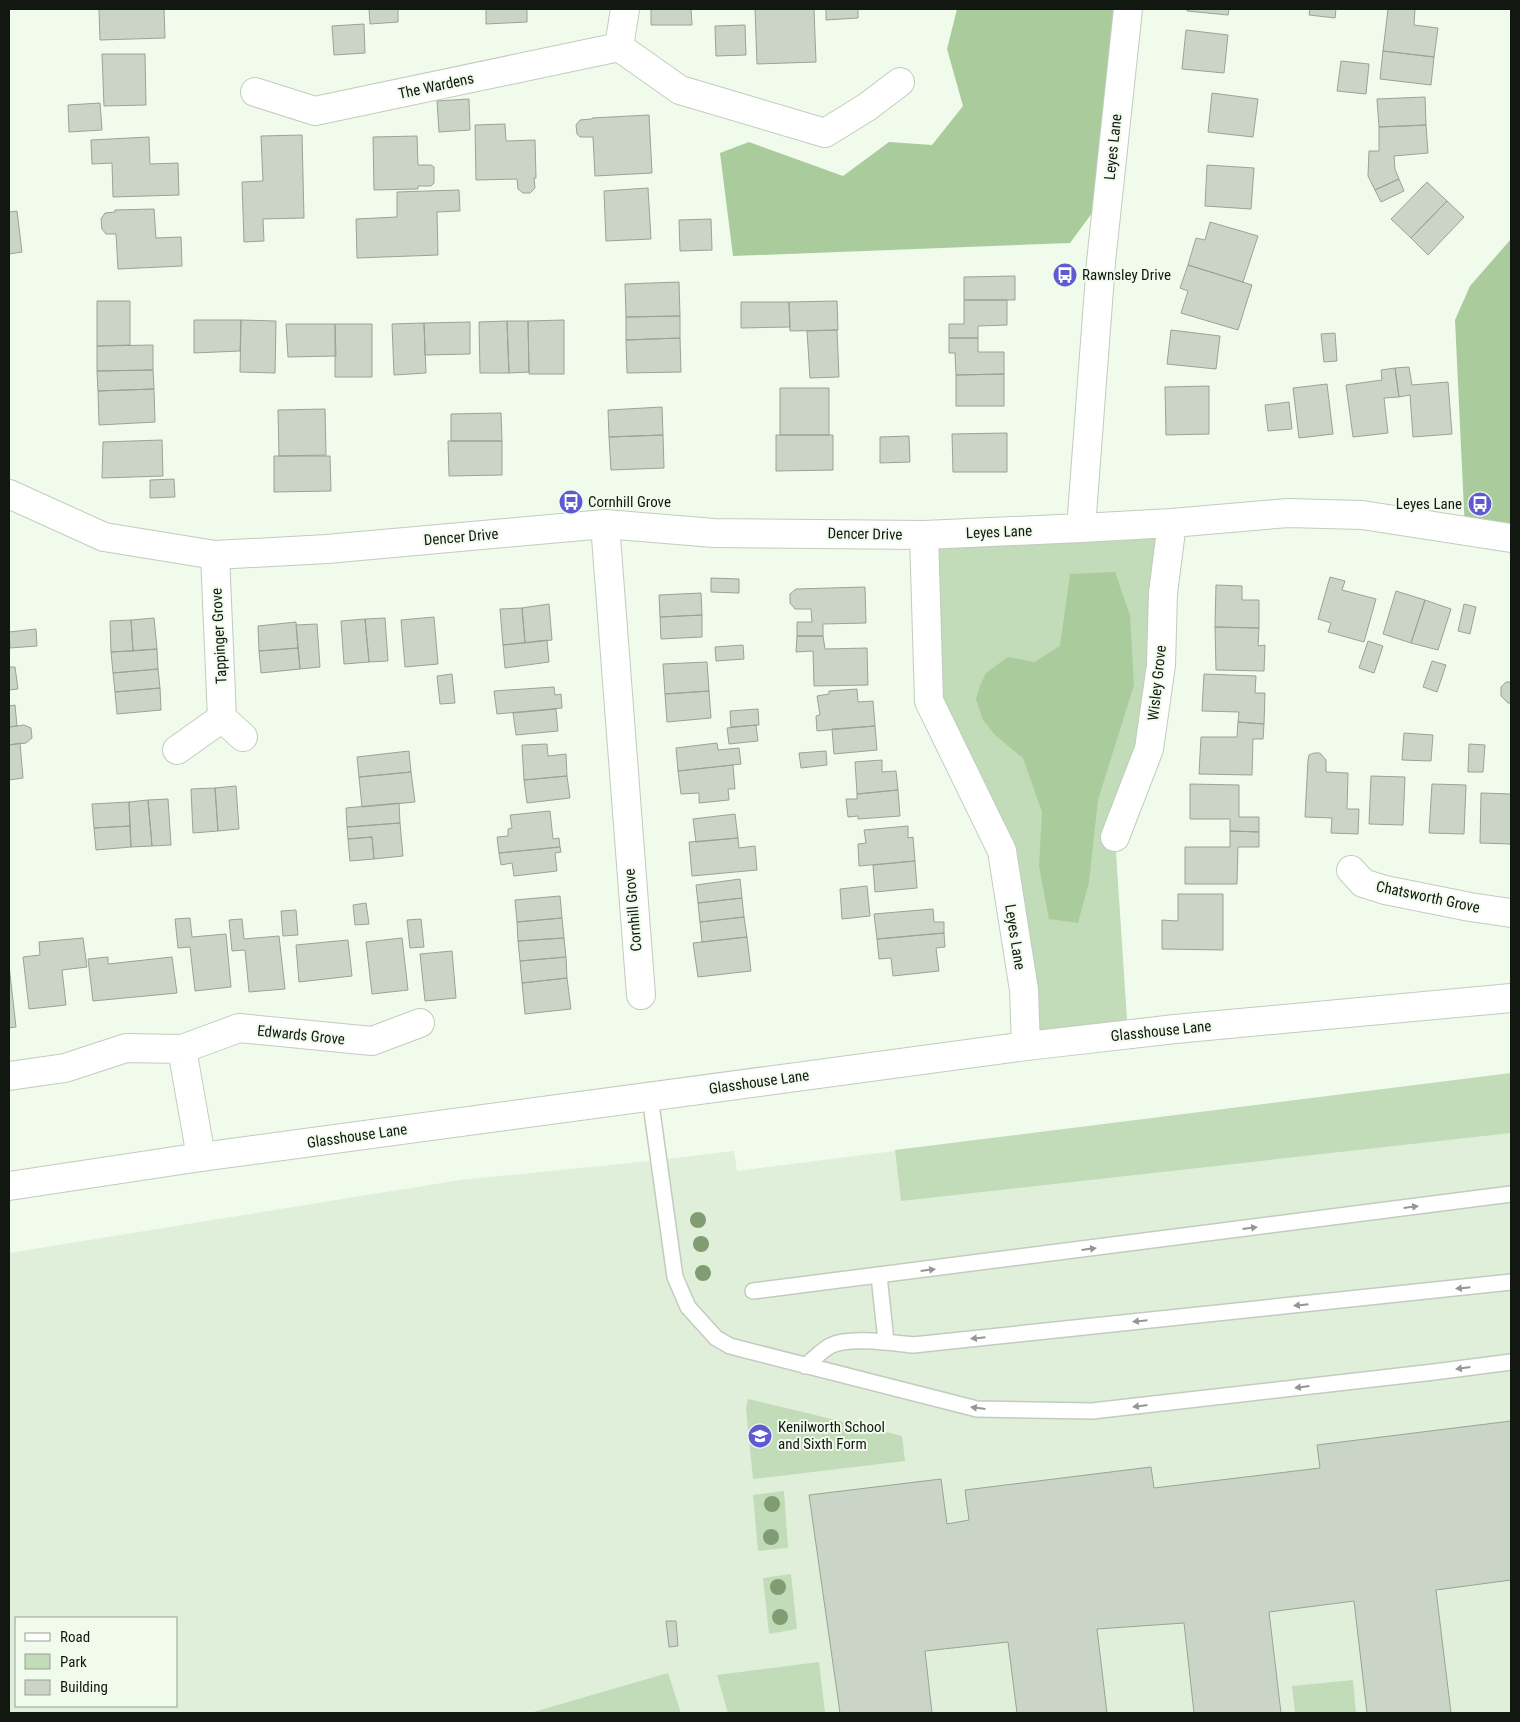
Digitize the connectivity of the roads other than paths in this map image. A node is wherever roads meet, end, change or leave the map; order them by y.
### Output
1 (625, 9) edge
2 (1128, 9) edge
3 (619, 47) junction
4 (900, 82) dead end
5 (255, 92) dead end
6 (9, 494) edge
7 (1172, 523) junction
8 (605, 524) junction
9 (1081, 528) junction
10 (924, 535) junction
11 (1511, 538) edge
12 (215, 555) junction
13 (222, 718) junction
14 (244, 737) dead end
15 (177, 750) dead end
16 (1115, 837) dead end
17 (1351, 870) dead end
18 (1511, 913) edge
19 (641, 995) dead end
20 (1511, 998) edge
21 (420, 1023) dead end
22 (1026, 1046) junction
23 (182, 1049) junction
24 (9, 1076) edge
25 (650, 1097) junction
26 (201, 1157) junction
27 (9, 1186) edge
28 (1511, 1194) edge
29 (879, 1276) junction
30 (1511, 1282) edge
31 (752, 1291) dead end
32 (886, 1341) junction
33 (1511, 1362) edge
34 (805, 1366) junction

1 - 3 street
2 - 9 street, Leyes Lane
3 - 4 street
3 - 5 street, The Wardens
6 - 12 street, Dencer Drive
7 - 9 street
7 - 11 street
7 - 16 street, Wisley Grove
8 - 10 street, Dencer Drive
8 - 12 street, Dencer Drive
8 - 19 street, Cornhill Grove
9 - 10 street, Leyes Lane
10 - 22 street, Leyes Lane
12 - 13 street, Tappinger Grove
13 - 14 street
13 - 15 street
17 - 18 street, Chatsworth Grove
20 - 22 street, Glasshouse Lane
21 - 23 street, Edwards Grove
22 - 25 street, Glasshouse Lane
23 - 24 street, Edwards Grove
23 - 26 street
25 - 26 street, Glasshouse Lane
25 - 34 lane
26 - 27 street, Glasshouse Lane
29 -> 28 lane
29 - 31 lane
29 - 32 lane
30 -> 32 lane
32 - 34 lane
33 -> 34 lane

